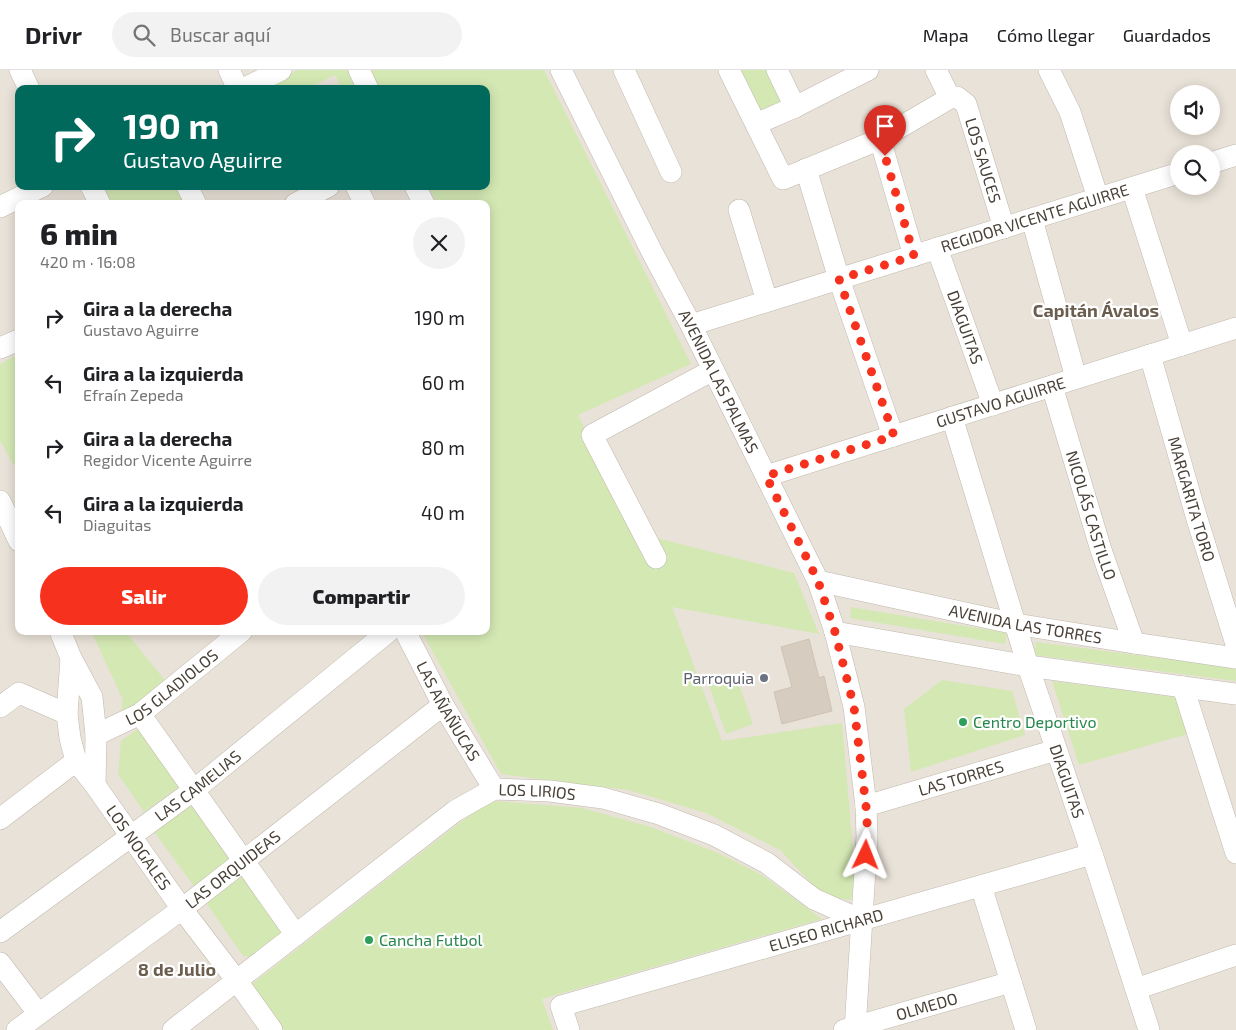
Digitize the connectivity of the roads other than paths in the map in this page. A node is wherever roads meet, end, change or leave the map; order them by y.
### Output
1 (20, 70) edge
2 (229, 70) edge
3 (282, 70) edge
4 (359, 70) edge
5 (624, 70) edge
6 (729, 70) edge
7 (776, 70) edge
8 (868, 70) edge
9 (936, 70) edge
10 (1049, 70) edge
11 (565, 72) edge
12 (28, 85) edge
13 (236, 85) edge
14 (251, 85) edge
15 (366, 85) edge
16 (954, 98) junction
17 (795, 107) junction
18 (756, 124) junction
19 (880, 139) junction
20 (1236, 155) edge
21 (1220, 160) edge
22 (806, 169) junction
23 (671, 172) dead end
24 (1170, 176) edge
25 (1132, 188) junction
26 (35, 190) edge
27 (321, 190) edge
28 (1098, 198) junction
29 (303, 200) edge
30 (0, 207) edge
31 (739, 210) dead end
32 (1032, 219) junction
33 (1004, 228) junction
34 (937, 248) junction
35 (914, 256) junction
36 (839, 279) junction
37 (767, 301) junction
38 (691, 325) junction
39 (1236, 328) edge
40 (15, 342) edge
41 (1182, 344) junction
42 (0, 348) edge
43 (1150, 355) junction
44 (713, 370) junction
45 (1076, 378) junction
46 (1052, 386) junction
47 (992, 405) junction
48 (952, 417) junction
49 (894, 436) junction
50 (766, 476) junction
51 (0, 501) edge
52 (15, 533) edge
53 (656, 558) dead end
54 (818, 581) junction
55 (1016, 624) junction
56 (835, 632) junction
57 (62, 635) edge
58 (233, 635) edge
59 (384, 635) edge
60 (407, 635) edge
61 (1134, 643) junction
62 (1236, 644) edge
63 (71, 658) junction
64 (1236, 658) edge
65 (1028, 666) junction
66 (1183, 687) junction
67 (1236, 694) edge
68 (444, 705) junction
69 (0, 707) edge
70 (67, 714) junction
71 (140, 714) junction
72 (96, 735) junction
73 (1056, 750) junction
74 (76, 761) junction
75 (95, 785) junction
76 (494, 789) junction
77 (194, 790) junction
78 (866, 806) junction
79 (0, 820) edge
80 (131, 836) junction
81 (1236, 853) edge
82 (1092, 854) junction
83 (244, 861) junction
84 (981, 886) junction
85 (182, 909) junction
86 (861, 920) junction
87 (0, 932) edge
88 (296, 935) junction
89 (1236, 955) edge
90 (0, 964) edge
91 (237, 981) junction
92 (1010, 982) junction
93 (1136, 989) junction
94 (38, 1013) junction
95 (851, 1029) edge
96 (17, 1030) edge
97 (173, 1030) edge
98 (272, 1030) edge
99 (569, 1030) edge
100 (1026, 1030) edge
101 (1149, 1030) edge

1 - 12 street
2 - 13 street
3 - 14 street
4 - 15 street
5 - 23 street
6 - 18 street
7 - 17 street
8 - 17 street
9 - 16 street, LOS SAUCES
10 - 28 street
11 - 38 street, AVENIDA LAS PALMAS
16 - 19 street
16 - 33 street, LOS SAUCES
17 - 18 street
18 - 22 street
19 - 22 street
19 - 35 street
20 - 21 street
22 - 36 street
24 - 25 street, REGIDOR VICENTE AGUIRRE
25 - 28 street, REGIDOR VICENTE AGUIRRE
25 - 41 street
26 - 30 street
27 - 29 street
28 - 32 street, REGIDOR VICENTE AGUIRRE
31 - 37 street
32 - 33 street, REGIDOR VICENTE AGUIRRE
32 - 45 street
33 - 34 street, REGIDOR VICENTE AGUIRRE
34 - 35 street, REGIDOR VICENTE AGUIRRE
34 - 47 street, DIAGUITAS
35 - 36 street, REGIDOR VICENTE AGUIRRE
36 - 37 street, REGIDOR VICENTE AGUIRRE
36 - 49 street
37 - 38 street, REGIDOR VICENTE AGUIRRE
38 - 44 street, AVENIDA LAS PALMAS
39 - 41 street, GUSTAVO AGUIRRE
40 - 42 street
41 - 43 street, GUSTAVO AGUIRRE
43 - 45 street, GUSTAVO AGUIRRE
43 - 62 street, MARGARITA TORO
44 - 50 street, AVENIDA LAS PALMAS
44 - 53 street
45 - 46 street, GUSTAVO AGUIRRE
46 - 47 street, GUSTAVO AGUIRRE
46 - 61 street, NICOLÁS CASTILLO
47 - 48 street, GUSTAVO AGUIRRE
48 - 49 street, GUSTAVO AGUIRRE
48 - 55 street, DIAGUITAS
49 - 50 street, GUSTAVO AGUIRRE
50 - 54 street, AVENIDA LAS PALMAS
51 - 52 street
54 - 55 street, AVENIDA LAS TORRES
54 - 56 street, AVENIDA LAS PALMAS
55 - 61 street, AVENIDA LAS TORRES
55 - 65 street, DIAGUITAS
56 - 65 street
56 - 78 street, AVENIDA LAS PALMAS
57 - 63 street, LOS NOGALES
58 - 71 street, LOS GLADIOLOS
59 - 77 street, LAS CAMELIAS
60 - 68 street, LAS AÑAÑUCAS
61 - 64 street, AVENIDA LAS TORRES
63 - 70 street, LOS NOGALES
63 - 72 street, LOS NOGALES
65 - 66 street
65 - 73 street, DIAGUITAS
66 - 67 street
66 - 81 street
68 - 76 street, LAS AÑAÑUCAS
68 - 83 street, LAS ORQUIDEAS
69 - 70 street
70 - 74 street, LOS NOGALES
71 - 72 street, LOS GLADIOLOS
71 - 77 street
72 - 75 street, LOS NOGALES
73 - 78 street, LAS TORRES
73 - 82 street, DIAGUITAS
74 - 75 street, LOS NOGALES
74 - 79 street
75 - 80 street, LOS NOGALES
76 - 86 street, LOS LIRIOS
76 - 88 street, LOS LIRIOS
77 - 80 street, LAS CAMELIAS
77 - 83 street
78 - 86 street, AVENIDA LAS PALMAS
80 - 85 street, LOS NOGALES
80 - 87 street, LAS CAMELIAS
82 - 84 street, ELISEO RICHARD
82 - 93 street, DIAGUITAS
83 - 85 street, LAS ORQUIDEAS
83 - 88 street
84 - 86 street, ELISEO RICHARD
84 - 92 street
85 - 91 street, LOS NOGALES
85 - 94 street, LAS ORQUIDEAS
86 - 95 street, AVENIDA LAS PALMAS
86 - 99 street, ELISEO RICHARD
88 - 91 street, LOS LIRIOS
89 - 93 street
90 - 94 street
91 - 97 street, LOS LIRIOS
91 - 98 street, LOS NOGALES
92 - 95 street, OLMEDO
92 - 100 street
93 - 101 street, DIAGUITAS
94 - 96 street, LAS ORQUIDEAS

